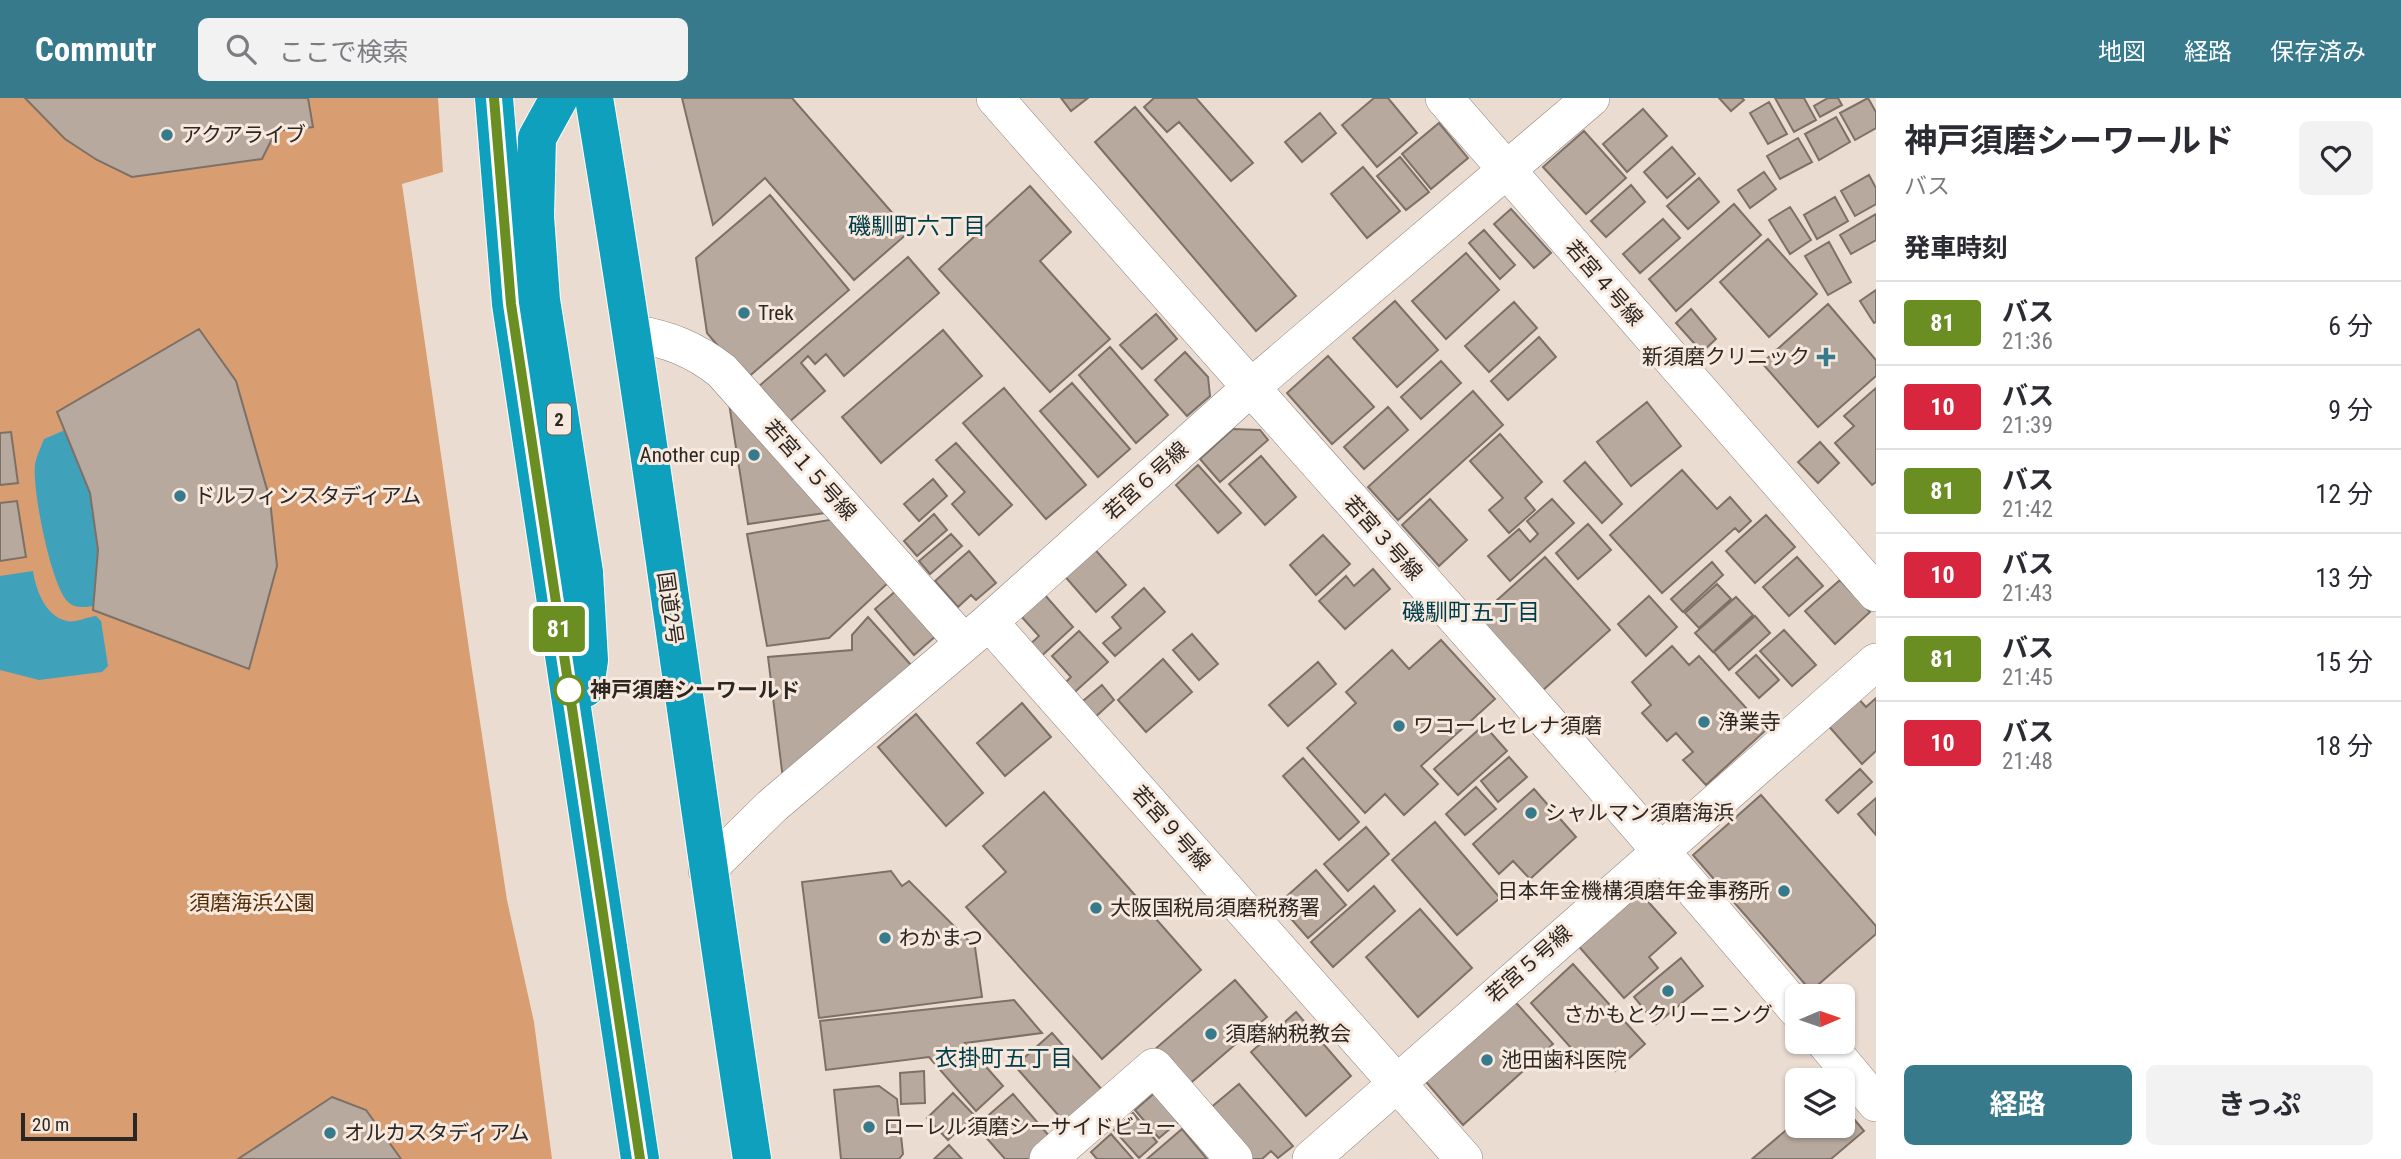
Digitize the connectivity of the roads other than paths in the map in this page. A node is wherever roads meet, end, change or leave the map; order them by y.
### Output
1 (494, 98) edge
2 (559, 98) edge
3 (594, 98) edge
4 (995, 98) edge
5 (1444, 98) edge
6 (1591, 98) edge
7 (1505, 170) junction
8 (632, 333) junction
9 (1249, 389) junction
10 (1876, 593) edge
11 (977, 633) junction
12 (1876, 662) edge
13 (577, 746) junction
14 (1661, 849) junction
15 (707, 870) junction
16 (1785, 996) edge
17 (1835, 1054) edge
18 (1396, 1082) junction
19 (1876, 1102) edge
20 (640, 1159) edge
21 (752, 1159) edge
22 (1048, 1159) edge
23 (1234, 1159) edge
24 (1311, 1159) edge
25 (1464, 1159) edge

1 - 13 highway, 2
2 - 13 highway, 2
3 - 8 highway, 国道2号
4 - 9 street, 若宮３号線
5 - 7 street, 若宮４号線
6 - 7 street, 若宮６号線
7 - 9 street, 若宮６号線
7 - 10 street, 若宮４号線
8 - 11 street, 若宮１５号線
8 - 15 highway, 国道2号
9 - 11 street, 若宮６号線
9 - 14 street, 若宮３号線
11 - 15 street, 若宮６号線
11 - 18 street, 若宮９号線
12 - 14 street, 若宮５号線
13 - 20 highway, 2
14 - 16 street, 若宮３号線
14 - 18 street, 若宮５号線
15 - 21 highway, 国道2号
17 - 19 street
18 - 24 street, 若宮５号線
18 - 25 street, 若宮９号線
22 - 23 street

